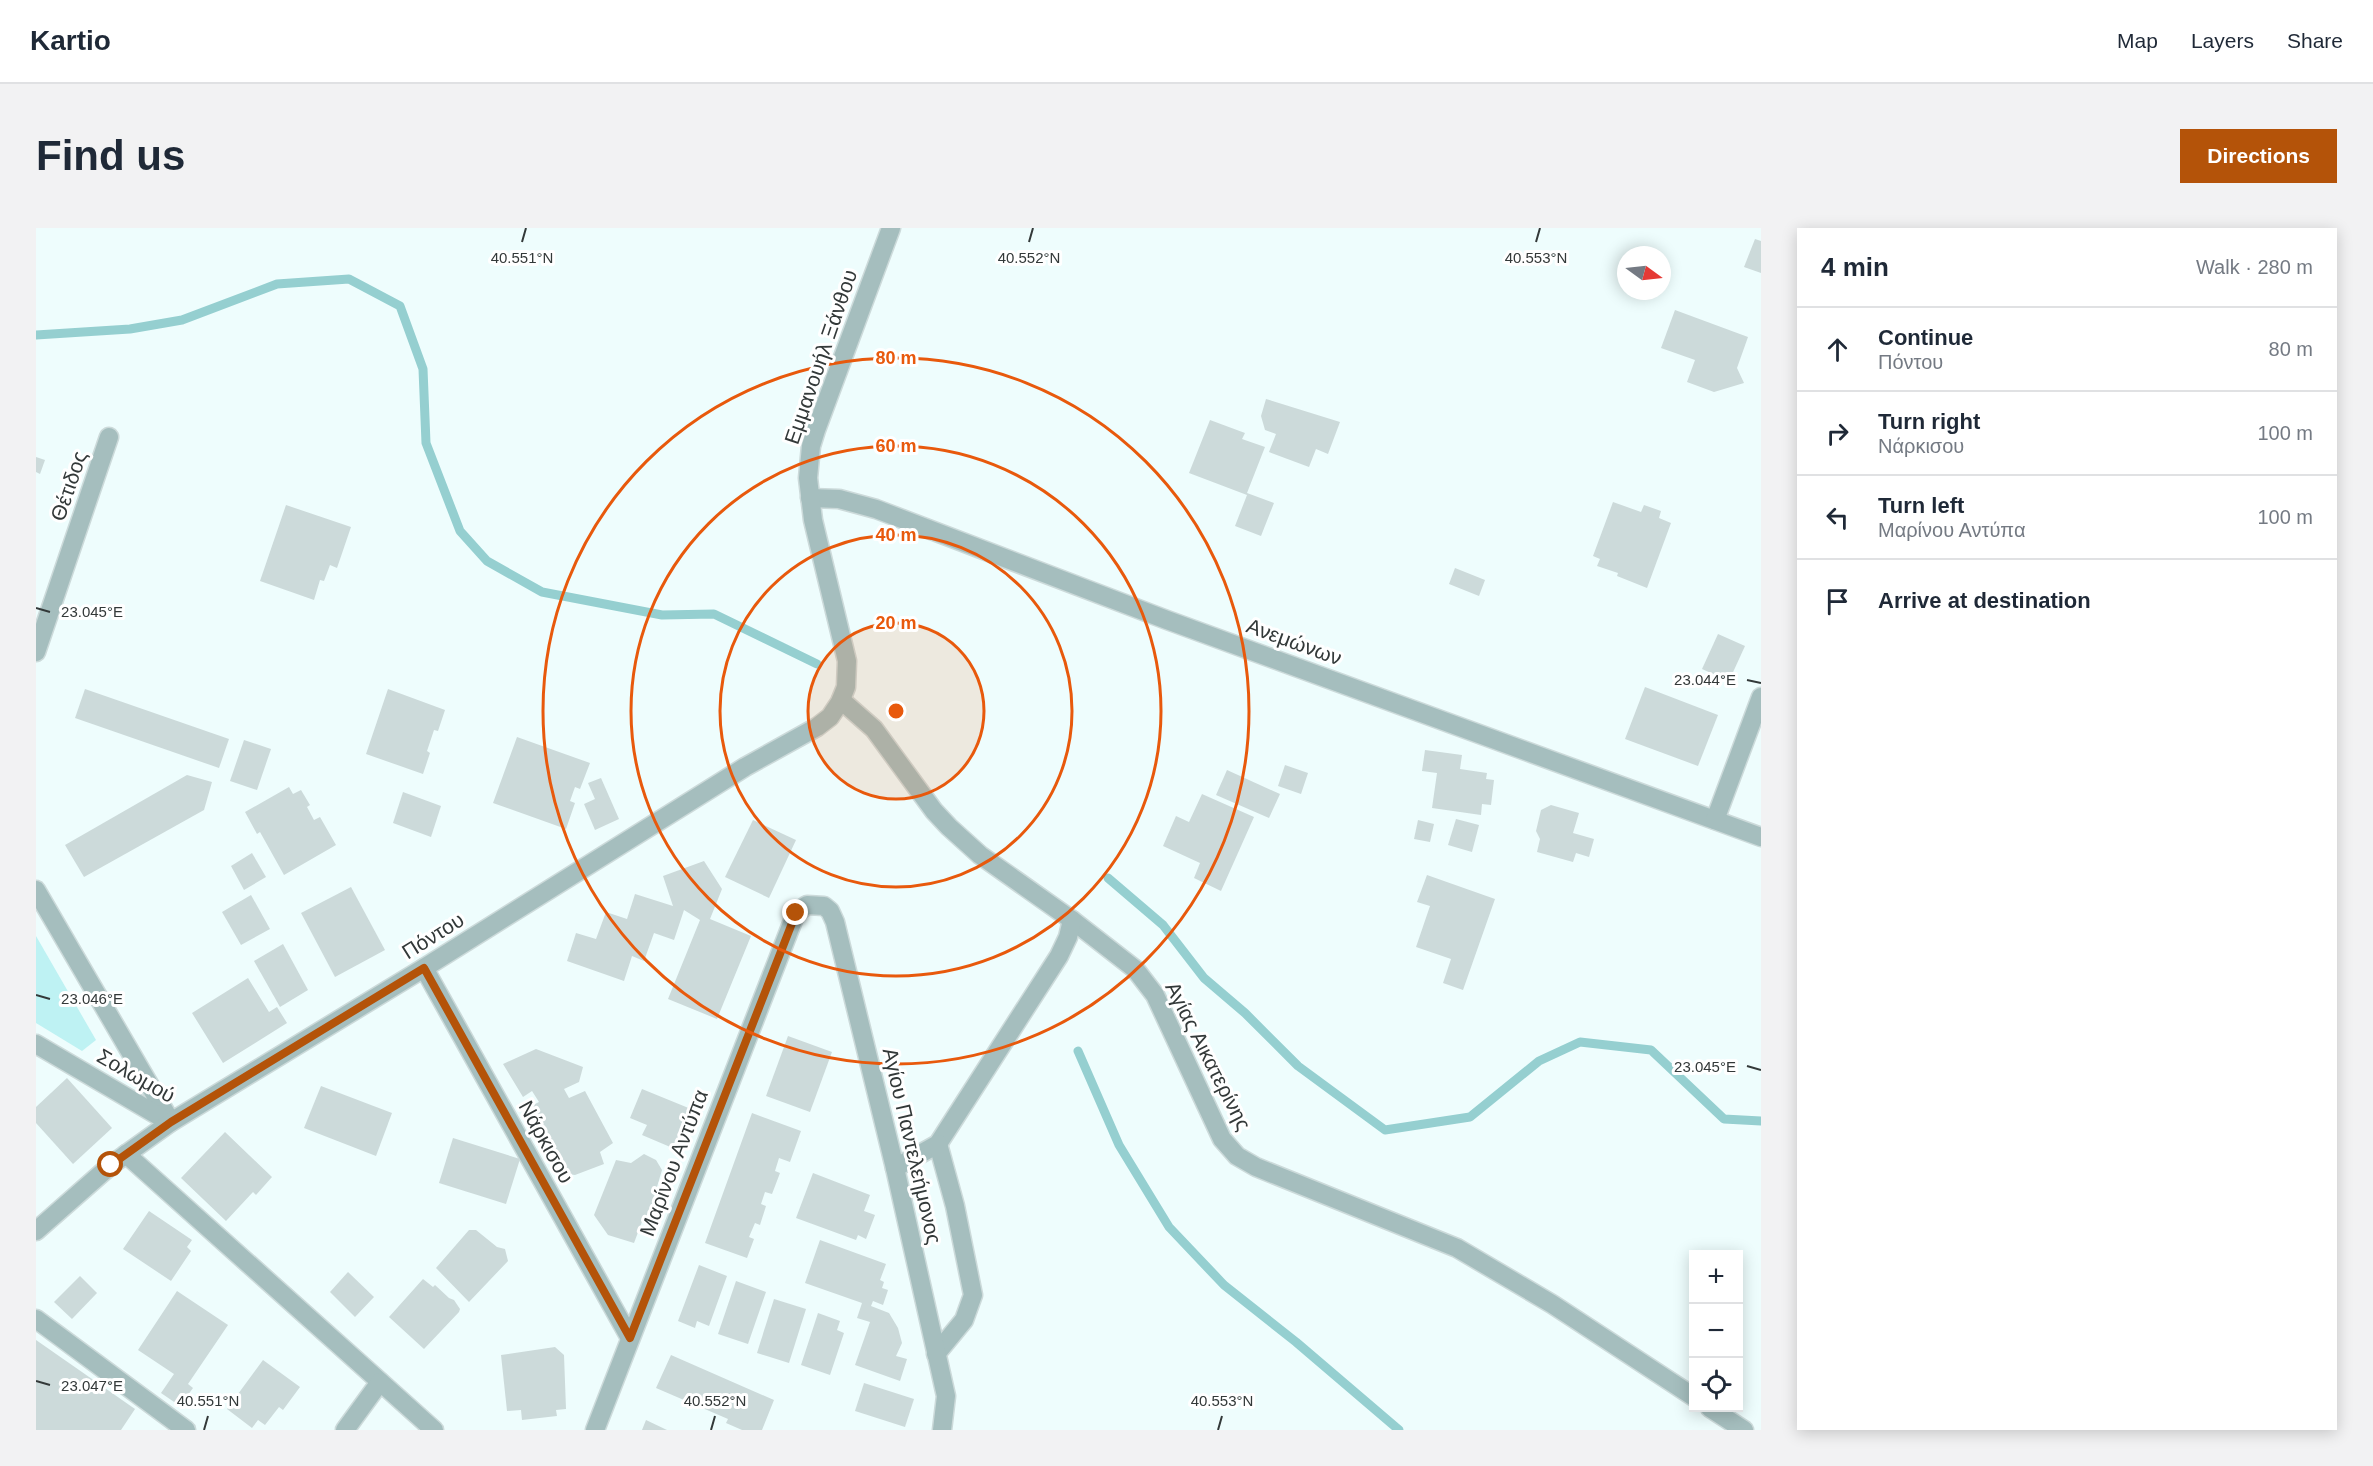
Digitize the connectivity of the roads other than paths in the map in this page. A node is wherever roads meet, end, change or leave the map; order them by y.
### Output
1 (891, 228) edge
2 (109, 437) dead end
3 (810, 498) junction
4 (36, 652) edge
5 (847, 679) joint
6 (1761, 697) edge
7 (841, 700) junction
8 (1715, 820) junction
9 (1761, 837) edge
10 (36, 890) edge
11 (796, 913) joint
12 (1072, 920) junction
13 (424, 968) junction
14 (36, 1044) edge
15 (171, 1122) junction
16 (938, 1144) junction
17 (126, 1154) junction
18 (895, 1168) junction
19 (36, 1231) edge
20 (36, 1319) edge
21 (630, 1338) junction
22 (936, 1354) junction
23 (380, 1382) junction
24 (1689, 1394) edge
25 (1717, 1412) edge
26 (186, 1430) edge
27 (345, 1430) edge
28 (434, 1430) edge
29 (594, 1430) edge
30 (942, 1430) edge
31 (1744, 1430) edge

1 - 3 street, Εμμανουήλ Ξάνθου
2 - 4 street, Θέτιδος
3 - 5 street, Εμμανουήλ Ξάνθου
3 - 8 street, Ανεμώνων
5 - 7 street, Πόντου
6 - 8 street
7 - 12 street, Αγίας Αικατερίνης
7 - 13 street, Πόντου
8 - 9 street, Ανεμώνων
10 - 15 street, Σολωμού
11 - 18 street, Αγίου Παντελεήμονος
11 - 21 street, Μαρίνου Αντύπα
12 - 16 street
12 - 24 street, Αγίας Αικατερίνης
13 - 15 street, Πόντου
13 - 21 street, Νάρκισου
14 - 15 street, Σολωμού
15 - 17 street, Πόντου
16 - 18 street
16 - 22 street
17 - 19 street, Πόντου
17 - 23 street
18 - 22 street, Αγίου Παντελεήμονος
20 - 26 street
21 - 29 street, Μαρίνου Αντύπα
22 - 30 street, Αγίου Παντελεήμονος
23 - 27 street
23 - 28 street
25 - 31 street

